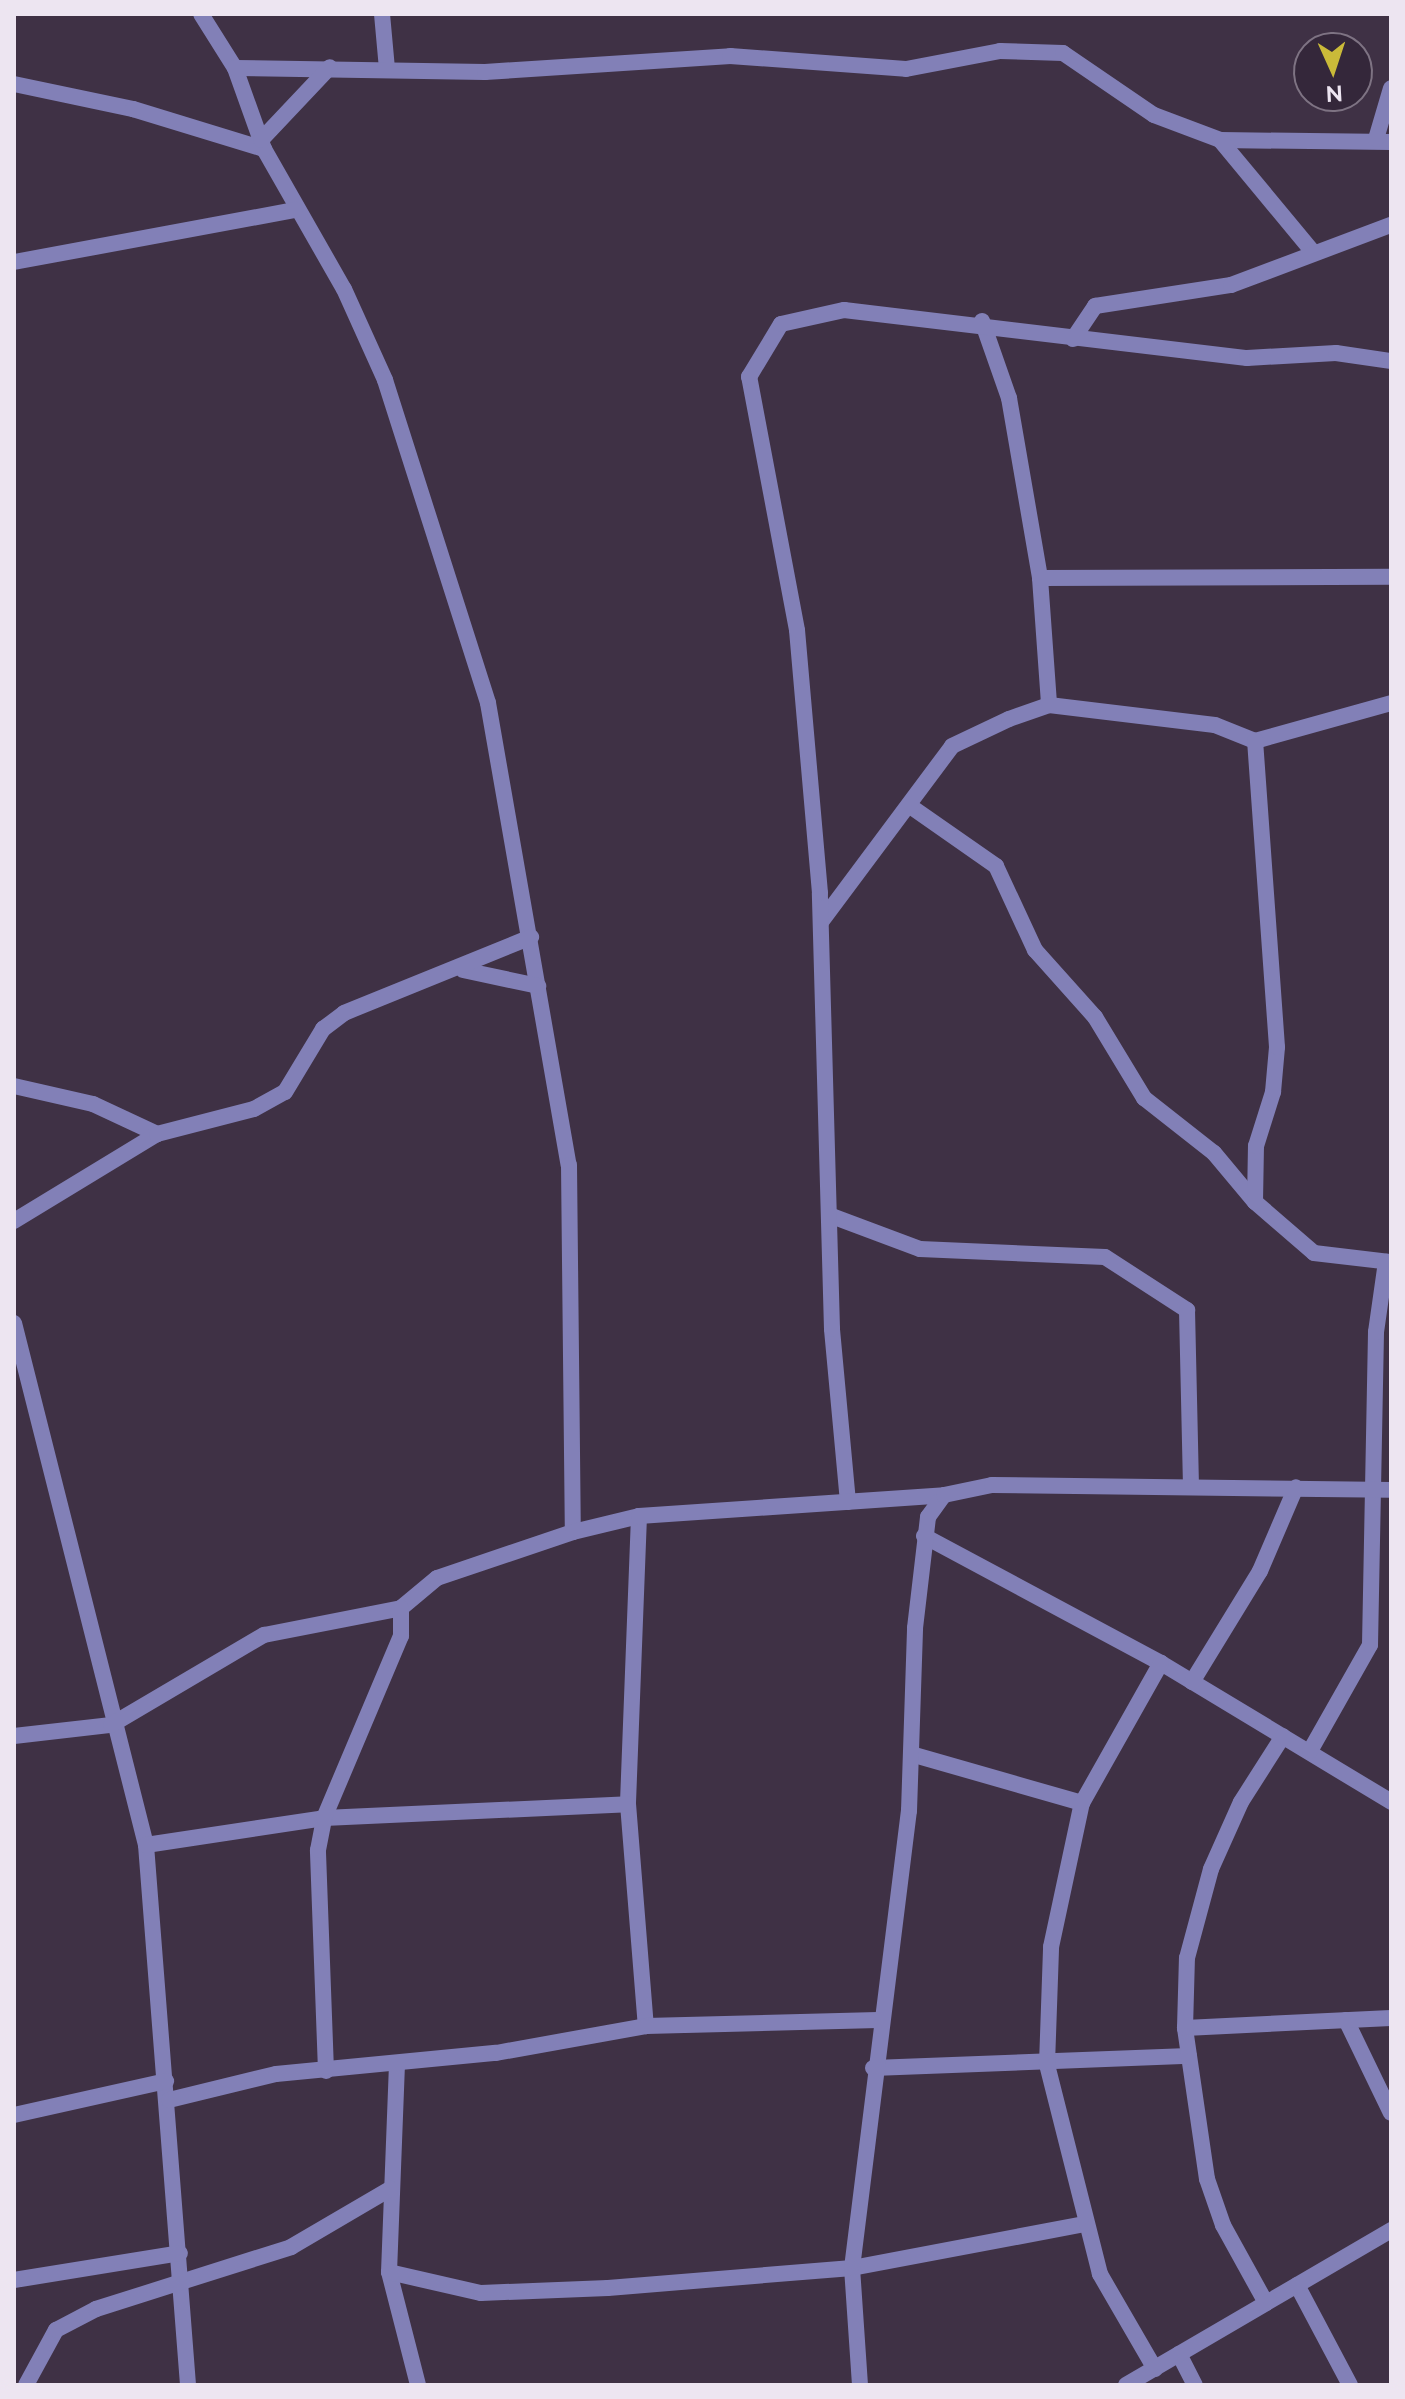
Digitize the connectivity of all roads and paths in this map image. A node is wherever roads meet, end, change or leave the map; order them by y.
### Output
1 (201, 14) edge
2 (382, 14) edge
3 (330, 67) junction
4 (235, 68) junction
5 (387, 69) junction
6 (14, 84) edge
7 (1391, 88) edge
8 (1220, 140) junction
9 (1384, 141) edge
10 (263, 144) junction
11 (295, 210) junction
12 (1391, 225) edge
13 (1312, 251) junction
14 (14, 262) edge
15 (982, 321) junction
16 (1073, 339) junction
17 (1391, 361) edge
18 (1391, 577) edge
19 (1040, 578) junction
20 (1391, 703) edge
21 (1049, 705) junction
22 (1255, 741) junction
23 (910, 806) junction
24 (821, 922) junction
25 (531, 937) junction
26 (463, 970) junction
27 (538, 986) junction
28 (14, 1086) edge
29 (157, 1134) junction
30 (1255, 1202) junction
31 (829, 1215) junction
32 (14, 1221) edge
33 (1388, 1262) edge
34 (14, 1323) edge
35 (1191, 1486) junction
36 (1296, 1487) junction
37 (1384, 1490) edge
38 (944, 1495) junction
39 (848, 1502) junction
40 (639, 1516) junction
41 (573, 1532) junction
42 (924, 1536) junction
43 (401, 1608) junction
44 (1161, 1663) junction
45 (1192, 1682) junction
46 (111, 1725) junction
47 (14, 1736) edge
48 (1283, 1736) junction
49 (1310, 1751) junction
50 (911, 1754) junction
51 (1391, 1802) edge
52 (1082, 1803) junction
53 (628, 1804) junction
54 (324, 1818) junction
55 (146, 1845) junction
56 (1391, 2018) edge
57 (878, 2020) junction
58 (1346, 2020) junction
59 (646, 2026) junction
60 (1185, 2028) junction
61 (1189, 2056) junction
62 (397, 2064) junction
63 (1047, 2064) junction
64 (873, 2068) junction
65 (326, 2071) junction
66 (166, 2081) junction
67 (169, 2100) junction
68 (1391, 2113) edge
69 (14, 2115) edge
70 (390, 2189) junction
71 (1084, 2224) junction
72 (1391, 2230) edge
73 (180, 2253) junction
74 (852, 2268) junction
75 (389, 2272) junction
76 (182, 2277) junction
77 (14, 2280) edge
78 (1297, 2285) junction
79 (1266, 2303) junction
80 (1179, 2354) junction
81 (1155, 2369) junction
82 (26, 2385) edge
83 (188, 2385) edge
84 (418, 2385) edge
85 (860, 2385) edge
86 (1126, 2385) edge
87 (1195, 2385) edge
88 (1350, 2385) edge

1 - 4 street
2 - 5 street
3 - 4 street
3 - 5 street
3 - 10 street
4 - 10 street
5 - 8 street
6 - 10 street
7 - 9 street
8 - 9 street
8 - 13 street
10 - 11 street
11 - 14 street
11 - 25 street
12 - 13 street
13 - 16 street
15 - 16 street
15 - 19 street
15 - 24 street
16 - 17 street
18 - 19 street
19 - 21 street
20 - 22 street
21 - 22 street
21 - 23 street
22 - 30 street
23 - 24 street
23 - 30 street
24 - 31 street
25 - 26 street
25 - 27 street
26 - 27 street
26 - 29 street
27 - 41 street
28 - 29 street
29 - 32 street
30 - 33 street
31 - 35 street
31 - 39 street
33 - 37 street
34 - 46 street
35 - 36 street
35 - 38 street
36 - 37 street
36 - 45 street
37 - 49 street
38 - 39 street
38 - 42 street
39 - 40 street
40 - 41 street
40 - 53 street
41 - 43 street
42 - 44 street
42 - 50 street
43 - 46 street
43 - 54 street
44 - 45 street
44 - 52 street
45 - 48 street
46 - 47 street
46 - 55 street
48 - 49 street
48 - 60 street
49 - 51 street
50 - 52 street
50 - 57 street
52 - 63 street
53 - 54 street
53 - 59 street
54 - 55 street
54 - 65 street
55 - 66 street
56 - 58 street
57 - 59 street
57 - 64 street
58 - 60 street
58 - 68 street
59 - 62 street
60 - 61 street
61 - 63 street
61 - 79 street
62 - 65 street
62 - 70 street
63 - 64 street
63 - 71 street
64 - 74 street
65 - 67 street
66 - 67 street
66 - 69 street
67 - 73 street
70 - 75 street
70 - 76 street
71 - 74 street
71 - 81 street
72 - 78 street
73 - 76 street
73 - 77 street
74 - 75 street
74 - 85 street
75 - 84 street
76 - 82 street
76 - 83 street
78 - 79 street
78 - 88 street
79 - 80 street
80 - 81 street
80 - 87 street
81 - 86 street

